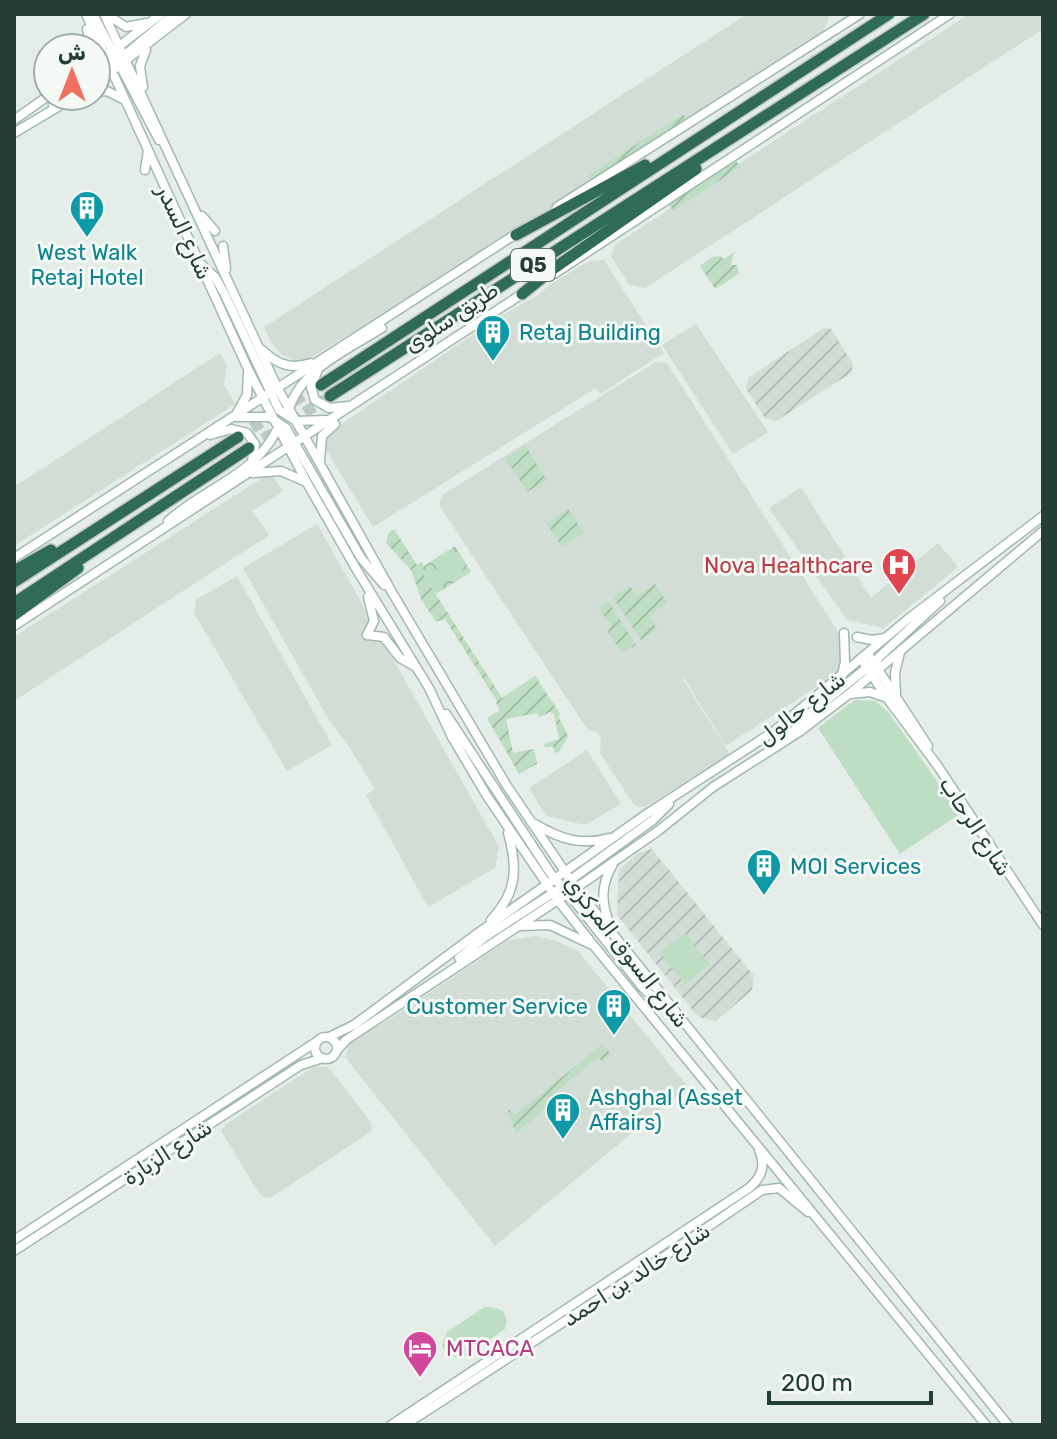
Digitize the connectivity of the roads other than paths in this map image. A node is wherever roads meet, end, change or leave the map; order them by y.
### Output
1 (83, 14) edge
2 (93, 14) edge
3 (105, 14) edge
4 (161, 14) edge
5 (860, 14) edge
6 (889, 14) edge
7 (924, 14) edge
8 (950, 14) edge
9 (187, 17) edge
10 (175, 18) edge
11 (151, 22) junction
12 (148, 45) junction
13 (117, 60) junction
14 (112, 61) edge
15 (112, 64) edge
16 (112, 65) edge
17 (112, 94) edge
18 (126, 101) junction
19 (147, 103) junction
20 (44, 112) edge
21 (52, 112) edge
22 (53, 112) edge
23 (49, 114) junction
24 (16, 133) edge
25 (736, 135) junction
26 (682, 148) junction
27 (148, 149) junction
28 (171, 157) junction
29 (145, 170) dead end
30 (196, 210) junction
31 (215, 231) dead end
32 (516, 235) junction
33 (223, 246) dead end
34 (199, 262) junction
35 (228, 282) junction
36 (522, 294) junction
37 (258, 347) junction
38 (321, 364) junction
39 (248, 369) junction
40 (321, 385) tunnel mouth
41 (270, 394) junction
42 (372, 394) junction
43 (330, 396) tunnel mouth
44 (358, 403) junction
45 (335, 417) junction
46 (232, 418) junction
47 (284, 420) junction
48 (203, 437) junction
49 (238, 437) tunnel mouth
50 (305, 437) junction
51 (292, 446) junction
52 (249, 448) tunnel mouth
53 (320, 465) junction
54 (249, 470) junction
55 (307, 483) junction
56 (1043, 516) edge
57 (1019, 526) dead end
58 (95, 530) junction
59 (1043, 531) edge
60 (1009, 541) junction
61 (103, 545) junction
62 (14, 558) edge
63 (355, 567) junction
64 (14, 571) edge
65 (14, 582) edge
66 (957, 583) junction
67 (393, 594) junction
68 (14, 603) edge
69 (14, 615) edge
70 (14, 626) edge
71 (844, 633) dead end
72 (893, 634) junction
73 (857, 637) dead end
74 (900, 650) junction
75 (865, 657) junction
76 (416, 667) junction
77 (872, 669) junction
78 (842, 676) junction
79 (429, 688) junction
80 (849, 694) junction
81 (891, 696) junction
82 (781, 744) junction
83 (684, 790) junction
84 (530, 821) junction
85 (505, 825) junction
86 (618, 835) junction
87 (616, 860) junction
88 (568, 876) junction
89 (576, 888) junction
90 (558, 889) junction
91 (1043, 925) edge
92 (515, 927) junction
93 (478, 933) junction
94 (616, 937) junction
95 (594, 946) junction
96 (444, 973) junction
97 (682, 1022) junction
98 (329, 1037) junction
99 (316, 1042) junction
100 (338, 1049) junction
101 (323, 1058) junction
102 (751, 1135) junction
103 (824, 1225) junction
104 (14, 1240) edge
105 (14, 1251) edge
106 (391, 1425) edge
107 (405, 1425) edge
108 (986, 1425) edge
109 (1008, 1425) edge

1 - 13 main road, شارع السدر
2 - 13 main road
3 - 11 main road
3 - 13 main road, شارع السدر
4 - 11 main road
5 - 32 main road, طريق سلوى
6 - 26 highway, طريق سلوى / Q5
7 - 25 highway, طريق سلوى / Q5
8 - 36 main road, طريق سلوى
9 - 10 main road
10 - 12 main road
10 - 13 main road
11 - 13 main road
12 - 13 main road
12 - 19 main road
13 - 14 main road
13 - 15 main road
13 - 16 main road
13 - 18 main road, شارع السدر
13 - 19 main road, شارع السدر
13 - 28 main road
17 - 18 main road
18 - 27 main road, شارع السدر
19 - 28 main road, شارع السدر
20 - 24 main road
21 - 23 main road
22 - 23 main road
23 - 24 main road
25 - 36 highway
25 - 43 highway, طريق سلوى / Q5
26 - 32 highway
26 - 40 highway, طريق سلوى / Q5
27 - 29 main road
27 - 34 main road, شارع السدر
28 - 30 main road, شارع السدر
30 - 31 main road
30 - 35 main road, شارع السدر
32 - 38 main road, طريق سلوى
33 - 35 main road
34 - 39 main road, شارع السدر
34 - 41 main road
35 - 37 main road, شارع السدر
36 - 42 main road, طريق سلوى
37 - 38 main road
37 - 41 main road, شارع السدر
38 - 41 main road
38 - 44 main road
38 - 47 main road
39 - 41 main road, شارع السدر
39 - 46 main road
41 - 46 main road
41 - 47 main road, شارع السدر
41 - 47 main road, شارع السدر
42 - 44 main road, طريق سلوى
42 - 53 main road
44 - 45 main road, طريق سلوى
45 - 47 main road
45 - 50 main road, طريق سلوى
46 - 47 main road
46 - 48 main road
47 - 50 main road, شارع السدر
47 - 51 main road, شارع السدر
47 - 54 main road
48 - 54 main road
48 - 62 main road
49 - 58 highway
50 - 51 main road, طريق سلوى
50 - 53 main road, شارع السوق المركزي
51 - 54 main road, طريق سلوى
51 - 55 main road, شارع السوق المركزي
51 - 67 main road
52 - 61 highway
53 - 67 main road, شارع السوق المركزي
54 - 55 main road
54 - 70 main road, طريق سلوى
55 - 63 main road, شارع السوق المركزي
56 - 60 main road, شارع حالول
57 - 60 main road
58 - 64 highway
58 - 65 highway
59 - 74 main road, شارع حالول
60 - 66 main road, شارع حالول
61 - 68 highway
61 - 69 highway
63 - 76 main road, شارع السوق المركزي
63 - 76 main road
66 - 72 main road, شارع حالول
66 - 77 main road
67 - 84 main road, شارع السوق المركزي
71 - 78 main road
72 - 73 main road
72 - 75 main road, شارع حالول
74 - 77 main road, شارع حالول
74 - 81 main road
75 - 77 main road, شارع الرحاب
75 - 78 main road, شارع حالول
76 - 79 main road, شارع السوق المركزي
77 - 80 main road, شارع حالول
77 - 81 main road, شارع الرحاب
77 - 82 main road
78 - 83 main road, شارع حالول
79 - 85 main road, شارع السوق المركزي
79 - 90 main road
80 - 81 main road
80 - 82 main road, شارع حالول
81 - 91 main road, شارع الرحاب
82 - 87 main road, شارع حالول
83 - 86 main road, شارع حالول
83 - 88 main road
84 - 86 main road
84 - 88 main road, شارع السوق المركزي
85 - 90 main road, شارع السوق المركزي
85 - 93 main road
86 - 88 main road, شارع حالول
87 - 89 main road, شارع حالول
87 - 94 main road
88 - 89 main road, شارع السوق المركزي
88 - 90 main road, شارع حالول
89 - 90 main road
89 - 94 main road, شارع السوق المركزي
90 - 92 main road
90 - 93 main road
90 - 95 main road, شارع السوق المركزي
90 - 96 main road
90 - 97 main road
92 - 95 main road
92 - 96 main road
93 - 98 main road
94 - 97 main road, شارع السوق المركزي
95 - 102 main road, شارع السوق المركزي
96 - 100 main road
97 - 109 main road, شارع السوق المركزي
98 - 99 main road
98 - 100 main road
99 - 101 main road
99 - 104 main road, شارع الزبارة
100 - 101 main road
101 - 105 main road, شارع الزبارة
102 - 103 main road, شارع السوق المركزي
102 - 106 main road, شارع خالد بن احمد
103 - 107 main road, شارع خالد بن احمد
103 - 108 main road, شارع السوق المركزي

